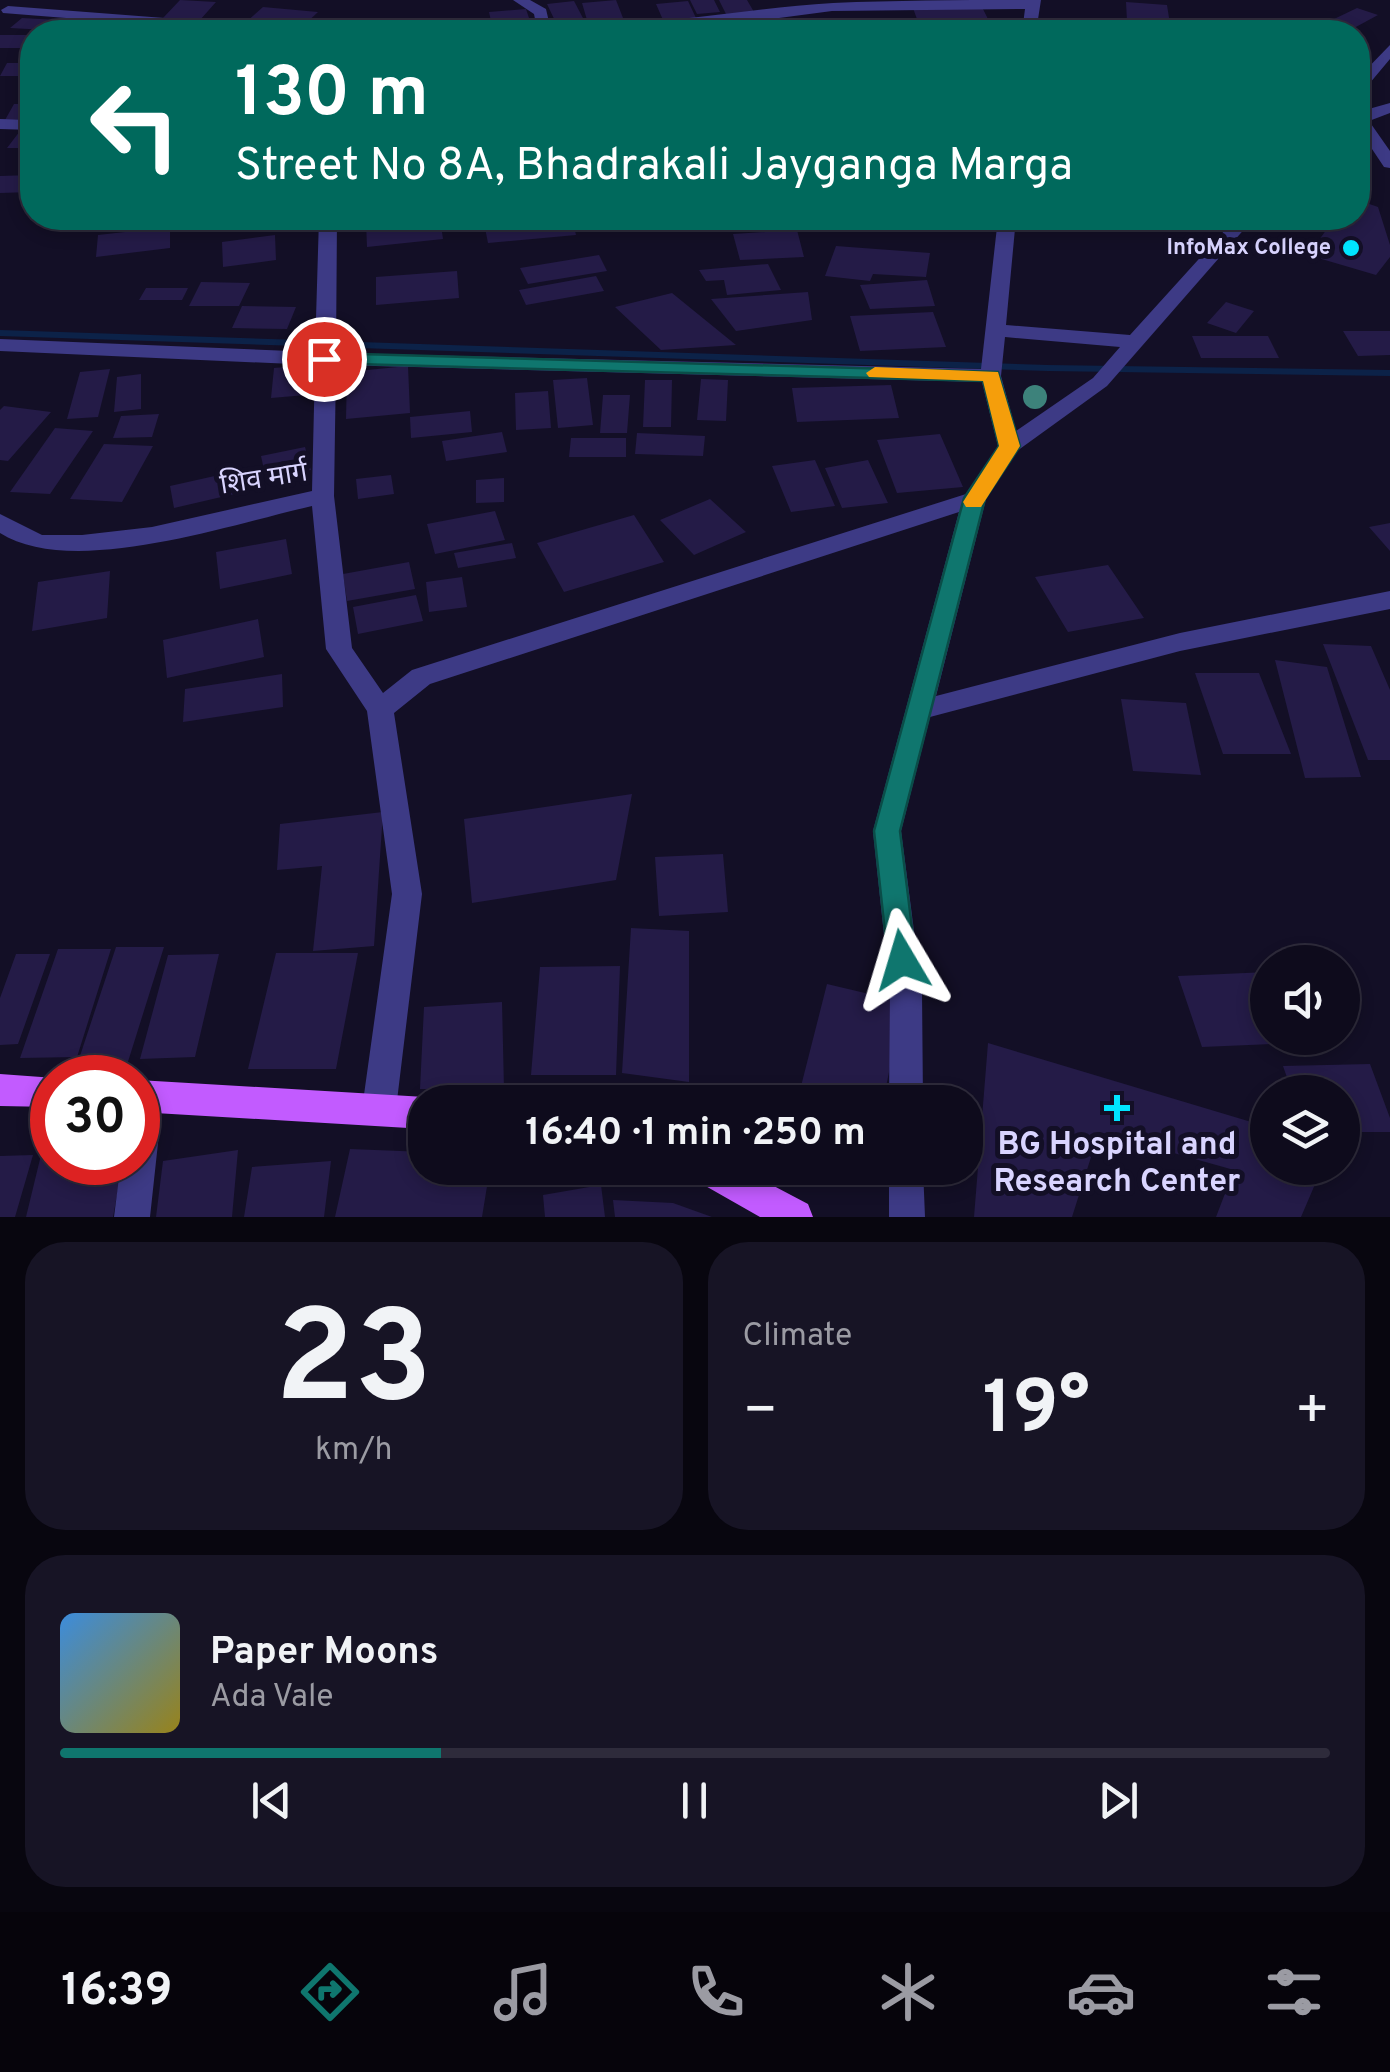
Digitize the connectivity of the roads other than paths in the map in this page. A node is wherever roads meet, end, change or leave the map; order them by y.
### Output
1 (520, 0) edge
2 (1033, 2) edge
3 (8, 9) edge
4 (145, 20) edge
5 (542, 20) edge
6 (634, 20) edge
7 (1390, 50) edge
8 (1370, 73) edge
9 (1370, 135) edge
10 (1390, 163) edge
11 (328, 230) edge
12 (1005, 230) edge
13 (1235, 230) edge
14 (994, 330) junction
15 (1137, 342) junction
16 (0, 344) edge
17 (324, 359) junction
18 (991, 376) junction
19 (1010, 446) junction
20 (323, 496) junction
21 (974, 498) junction
22 (0, 522) edge
23 (1390, 600) edge
24 (380, 710) junction
25 (917, 711) junction
26 (906, 1085) edge
27 (0, 1090) edge
28 (30, 1091) edge
29 (160, 1097) edge
30 (380, 1109) junction
31 (408, 1111) edge
32 (135, 1185) edge
33 (738, 1185) edge
34 (906, 1185) edge
35 (132, 1217) edge
36 (795, 1217) edge
37 (906, 1217) edge

1 - 5 street
2 - 6 street
3 - 4 street
7 - 8 street
9 - 10 street
11 - 17 street
12 - 14 street
13 - 15 street
14 - 15 street
14 - 18 street
15 - 19 street
16 - 17 street
17 - 18 street
17 - 20 street
18 - 19 street
19 - 21 street
20 - 22 street, शिव मार्ग
20 - 24 street, शिव मार्ग
21 - 24 street
21 - 25 street
23 - 25 street
24 - 30 street
25 - 26 street
27 - 28 main road
29 - 30 main road
30 - 31 main road
32 - 35 street
33 - 36 main road
34 - 37 street

